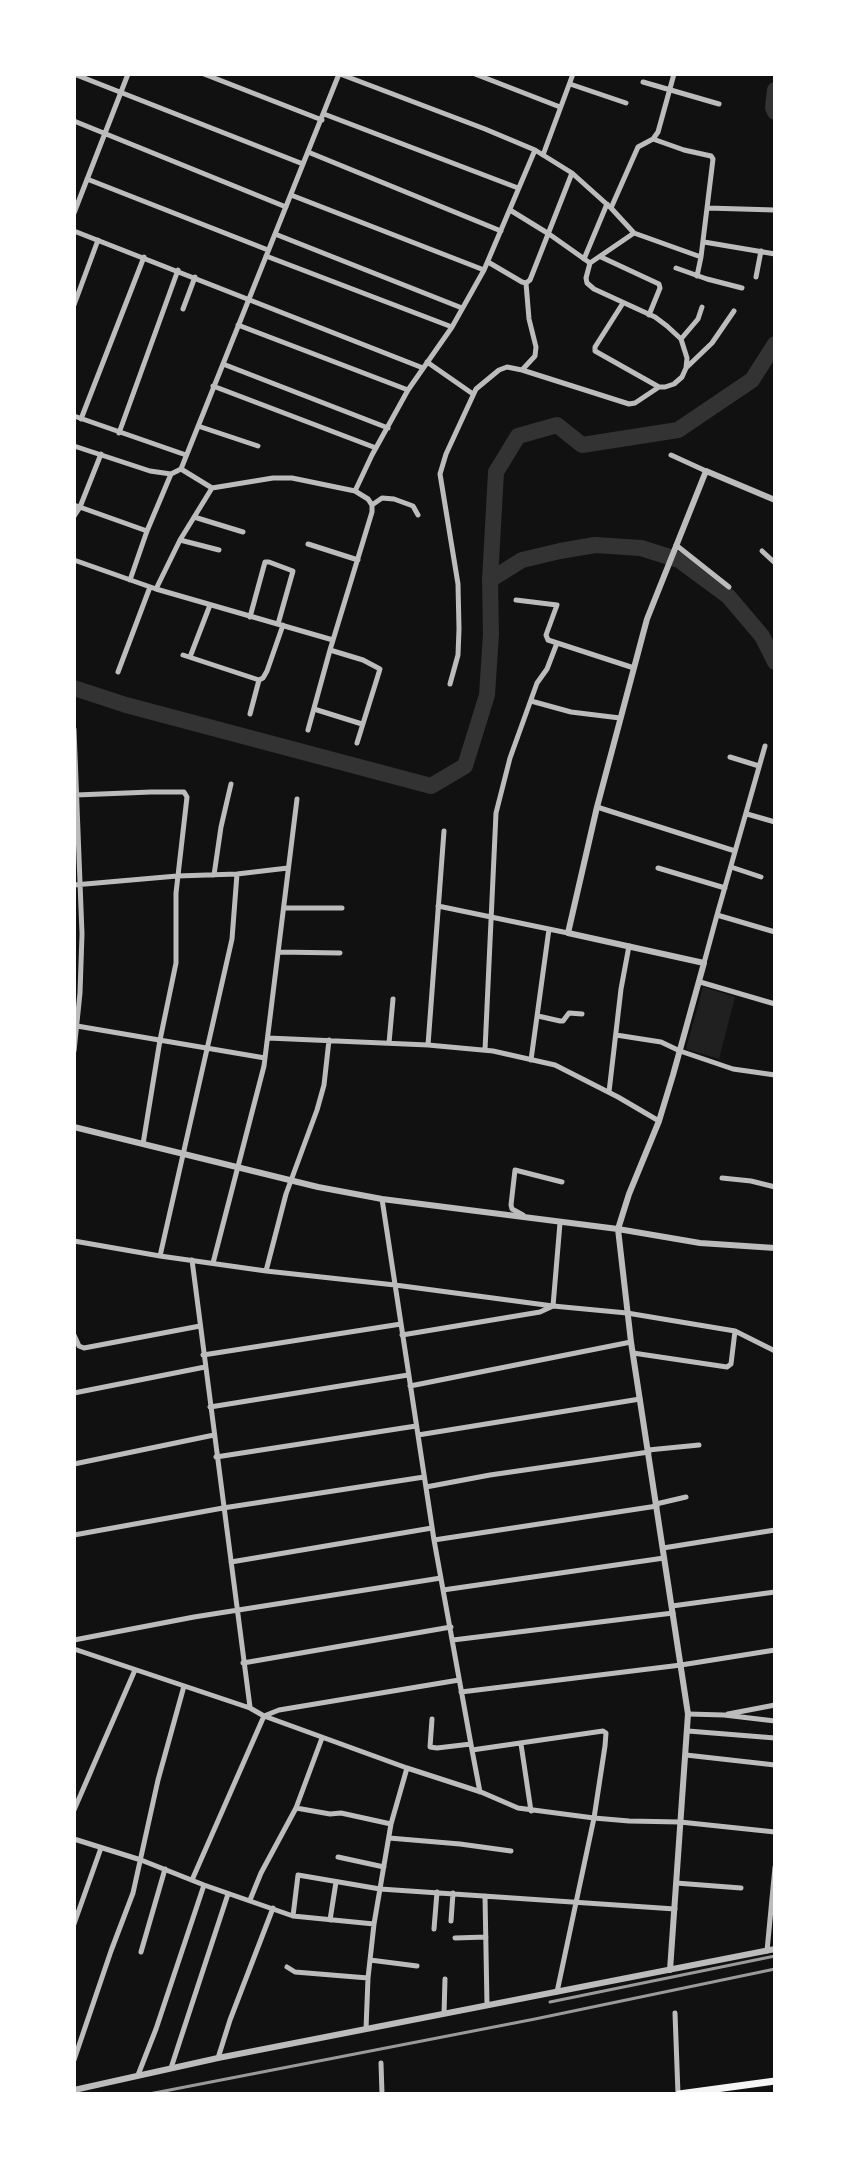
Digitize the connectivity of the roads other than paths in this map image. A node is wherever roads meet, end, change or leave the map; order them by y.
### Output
1 (74, 74) edge
2 (128, 74) edge
3 (204, 74) edge
4 (339, 74) edge
5 (475, 74) edge
6 (573, 74) edge
7 (674, 74) edge
8 (643, 82) dead end
9 (570, 84) junction
10 (671, 91) junction
11 (120, 92) junction
12 (626, 103) dead end
13 (719, 104) dead end
14 (560, 107) junction
15 (323, 117) junction
16 (74, 121) edge
17 (105, 134) junction
18 (653, 139) junction
19 (535, 150) junction
20 (308, 152) junction
21 (543, 155) junction
22 (303, 164) junction
23 (572, 173) junction
24 (74, 181) edge
25 (85, 182) junction
26 (518, 188) junction
27 (291, 195) junction
28 (609, 206) junction
29 (286, 207) junction
30 (707, 208) junction
31 (510, 210) junction
32 (775, 210) edge
33 (74, 213) edge
34 (74, 231) edge
35 (501, 231) junction
36 (634, 233) junction
37 (275, 234) junction
38 (549, 234) junction
39 (98, 240) junction
40 (704, 242) junction
41 (761, 251) junction
42 (268, 253) junction
43 (775, 254) edge
44 (144, 257) junction
45 (600, 257) junction
46 (701, 257) junction
47 (584, 259) junction
48 (488, 262) junction
49 (590, 263) junction
50 (676, 268) dead end
51 (178, 270) junction
52 (484, 270) junction
53 (697, 276) junction
54 (195, 277) junction
55 (756, 277) dead end
56 (526, 283) junction
57 (742, 288) dead end
58 (249, 299) junction
59 (623, 303) junction
60 (74, 305) edge
61 (702, 307) dead end
62 (462, 308) junction
63 (183, 309) dead end
64 (734, 311) dead end
65 (649, 315) junction
66 (238, 325) junction
67 (452, 327) junction
68 (681, 339) junction
69 (223, 364) junction
70 (425, 365) junction
71 (686, 368) junction
72 (525, 371) junction
73 (213, 386) junction
74 (659, 387) junction
75 (408, 390) junction
76 (473, 394) junction
77 (77, 418) edge
78 (198, 426) junction
79 (388, 428) junction
80 (119, 433) junction
81 (74, 446) edge
82 (258, 446) dead end
83 (376, 448) junction
84 (101, 454) junction
85 (186, 455) junction
86 (671, 455) dead end
87 (181, 469) junction
88 (706, 471) junction
89 (171, 474) junction
90 (212, 488) junction
91 (355, 491) junction
92 (775, 500) edge
93 (372, 505) junction
94 (77, 506) edge
95 (418, 515) dead end
96 (74, 516) edge
97 (194, 517) junction
98 (147, 531) junction
99 (243, 532) dead end
100 (180, 540) junction
101 (308, 544) dead end
102 (675, 547) junction
103 (219, 550) dead end
104 (762, 551) dead end
105 (74, 560) edge
106 (358, 560) junction
107 (775, 563) edge
108 (130, 580) junction
109 (729, 587) dead end
110 (153, 588) junction
111 (516, 600) dead end
112 (210, 605) junction
113 (250, 617) junction
114 (280, 625) junction
115 (333, 640) junction
116 (557, 643) junction
117 (330, 650) junction
118 (634, 668) junction
119 (118, 672) dead end
120 (259, 680) junction
121 (450, 684) dead end
122 (531, 701) junction
123 (314, 709) junction
124 (250, 714) dead end
125 (620, 718) junction
126 (362, 724) junction
127 (74, 729) edge
128 (308, 730) dead end
129 (357, 743) dead end
130 (765, 746) dead end
131 (730, 757) dead end
132 (74, 763) edge
133 (759, 766) junction
134 (231, 784) dead end
135 (76, 795) junction
136 (297, 799) dead end
137 (597, 807) junction
138 (747, 814) junction
139 (775, 822) edge
140 (75, 823) edge
141 (444, 831) dead end
142 (735, 851) junction
143 (731, 867) junction
144 (289, 868) junction
145 (658, 868) dead end
146 (237, 874) junction
147 (214, 875) junction
148 (177, 876) junction
149 (761, 877) dead end
150 (77, 885) edge
151 (725, 888) junction
152 (438, 906) junction
153 (284, 908) junction
154 (342, 908) dead end
155 (717, 915) junction
156 (492, 917) junction
157 (549, 929) junction
158 (775, 932) edge
159 (568, 933) junction
160 (629, 946) junction
161 (279, 952) junction
162 (340, 953) dead end
163 (704, 963) junction
164 (700, 982) junction
165 (77, 993) edge
166 (393, 999) dead end
167 (775, 1004) edge
168 (582, 1014) dead end
169 (538, 1016) junction
170 (77, 1026) junction
171 (616, 1035) junction
172 (268, 1038) junction
173 (160, 1040) junction
174 (331, 1040) junction
175 (387, 1043) junction
176 (428, 1045) junction
177 (206, 1048) junction
178 (485, 1050) junction
179 (74, 1051) edge
180 (680, 1051) junction
181 (265, 1058) junction
182 (531, 1060) junction
183 (775, 1075) edge
184 (609, 1092) junction
185 (659, 1121) junction
186 (74, 1127) edge
187 (143, 1144) junction
188 (183, 1154) junction
189 (237, 1167) junction
190 (722, 1178) dead end
191 (291, 1181) junction
192 (562, 1182) dead end
193 (775, 1187) edge
194 (382, 1199) junction
195 (527, 1218) junction
196 (560, 1223) junction
197 (618, 1229) junction
198 (74, 1241) edge
199 (775, 1248) edge
200 (160, 1256) junction
201 (192, 1260) junction
202 (213, 1263) junction
203 (266, 1271) junction
204 (395, 1285) junction
205 (553, 1306) junction
206 (627, 1313) junction
207 (401, 1324) junction
208 (200, 1326) junction
209 (735, 1331) junction
210 (74, 1335) edge
211 (402, 1335) junction
212 (631, 1342) junction
213 (775, 1351) edge
214 (633, 1353) junction
215 (203, 1355) junction
216 (205, 1367) junction
217 (408, 1375) junction
218 (410, 1386) junction
219 (74, 1393) edge
220 (641, 1399) junction
221 (210, 1407) junction
222 (416, 1426) junction
223 (214, 1435) junction
224 (418, 1435) junction
225 (699, 1445) dead end
226 (648, 1451) junction
227 (216, 1457) junction
228 (74, 1464) edge
229 (424, 1477) junction
230 (426, 1487) junction
231 (686, 1497) dead end
232 (657, 1505) junction
233 (223, 1508) junction
234 (432, 1528) junction
235 (775, 1530) edge
236 (74, 1535) edge
237 (434, 1540) junction
238 (663, 1548) junction
239 (664, 1558) junction
240 (231, 1562) junction
241 (441, 1578) junction
242 (443, 1590) junction
243 (775, 1592) edge
244 (672, 1609) junction
245 (237, 1611) junction
246 (451, 1627) junction
247 (74, 1640) edge
248 (453, 1640) junction
249 (74, 1649) edge
250 (775, 1650) edge
251 (243, 1663) junction
252 (681, 1665) junction
253 (135, 1670) junction
254 (459, 1680) junction
255 (184, 1686) junction
256 (461, 1692) junction
257 (775, 1705) edge
258 (250, 1708) junction
259 (688, 1714) junction
260 (724, 1715) junction
261 (264, 1716) junction
262 (432, 1719) dead end
263 (775, 1721) edge
264 (688, 1731) junction
265 (322, 1738) junction
266 (775, 1738) edge
267 (521, 1744) junction
268 (471, 1747) junction
269 (686, 1755) junction
270 (775, 1765) edge
271 (407, 1768) junction
272 (481, 1792) junction
273 (296, 1808) junction
274 (74, 1810) edge
275 (531, 1811) junction
276 (594, 1818) junction
277 (680, 1822) junction
278 (391, 1824) junction
279 (775, 1832) edge
280 (389, 1838) junction
281 (74, 1839) edge
282 (101, 1848) junction
283 (511, 1851) dead end
284 (338, 1857) dead end
285 (141, 1860) junction
286 (384, 1867) junction
287 (775, 1867) edge
288 (165, 1869) junction
289 (775, 1873) edge
290 (192, 1880) junction
291 (336, 1882) junction
292 (676, 1883) junction
293 (204, 1885) junction
294 (741, 1888) dead end
295 (380, 1889) junction
296 (774, 1889) edge
297 (437, 1892) junction
298 (453, 1893) junction
299 (228, 1894) junction
300 (485, 1896) junction
301 (250, 1900) junction
302 (576, 1901) junction
303 (273, 1908) junction
304 (675, 1909) junction
305 (293, 1916) junction
306 (330, 1920) junction
307 (451, 1921) dead end
308 (74, 1924) edge
309 (374, 1924) junction
310 (434, 1929) dead end
311 (486, 1937) junction
312 (455, 1938) dead end
313 (775, 1949) edge
314 (767, 1951) junction
315 (141, 1952) dead end
316 (370, 1960) junction
317 (417, 1966) dead end
318 (287, 1967) dead end
319 (670, 1970) junction
320 (368, 1978) junction
321 (445, 1979) dead end
322 (557, 1992) junction
323 (487, 2005) junction
324 (675, 2013) dead end
325 (444, 2014) junction
326 (74, 2026) edge
327 (84, 2030) junction
328 (366, 2030) junction
329 (218, 2058) junction
330 (74, 2060) edge
331 (381, 2063) dead end
332 (171, 2068) junction
333 (138, 2075) junction
334 (775, 2081) edge
335 (74, 2090) edge
336 (382, 2094) edge
337 (679, 2094) edge

1 - 11 street
2 - 11 street
3 - 15 street
4 - 15 street
4 - 19 street
5 - 14 street
6 - 9 street
7 - 10 street
8 - 10 street
9 - 12 street
9 - 14 street
10 - 13 street
10 - 18 street
11 - 17 street
11 - 22 street
14 - 21 street
15 - 20 street
15 - 26 street
16 - 17 street
17 - 25 street
17 - 29 street
18 - 28 street
18 - 30 street
19 - 21 street
19 - 26 street
20 - 22 street
20 - 35 street
21 - 23 street
22 - 27 street
23 - 28 street
23 - 38 street
24 - 25 street
25 - 33 street
25 - 42 street
26 - 31 street
27 - 29 street
27 - 52 street
28 - 36 street
28 - 47 street
29 - 37 street
30 - 32 street
30 - 40 street
31 - 35 street
31 - 38 street
34 - 39 street
35 - 48 street
36 - 45 street
36 - 46 street
37 - 42 street
37 - 62 street
38 - 47 street
38 - 56 street
39 - 44 street
39 - 60 street
40 - 41 street
40 - 46 street
41 - 43 street
41 - 55 street
42 - 58 street
42 - 67 street
44 - 51 street
44 - 77 street
45 - 49 street
45 - 65 street
46 - 53 street
47 - 49 street
48 - 52 street
48 - 56 street
49 - 59 street
50 - 53 street
51 - 54 street
51 - 80 street
52 - 62 street
53 - 57 street
54 - 58 street
54 - 63 street
56 - 72 street
58 - 66 street
58 - 70 street
59 - 65 street
59 - 74 street
61 - 68 street
62 - 67 street
64 - 71 street
65 - 68 street
66 - 69 street
66 - 75 street
67 - 70 street
68 - 71 street
69 - 73 street
69 - 79 street
70 - 75 street
70 - 76 street
71 - 74 street
72 - 74 street
72 - 76 street
73 - 78 street
73 - 83 street
75 - 79 street
76 - 121 street
77 - 80 street
78 - 82 street
78 - 85 street
79 - 83 street
80 - 85 street
81 - 84 street
83 - 91 street
84 - 89 street
84 - 94 street
85 - 87 street
86 - 88 street
87 - 89 street
87 - 90 street
88 - 92 street
88 - 102 street
89 - 98 street
90 - 91 street
90 - 97 street
91 - 93 street
93 - 95 street
93 - 106 street
94 - 96 street
94 - 98 street
97 - 99 street
97 - 100 street
98 - 108 street
100 - 103 street
100 - 110 street
101 - 106 street
102 - 109 street
102 - 118 street
104 - 107 street
105 - 108 street
106 - 115 street
108 - 110 street
110 - 112 street
110 - 119 street
111 - 116 street
112 - 113 street
112 - 120 street
113 - 114 street
113 - 114 street
114 - 115 street
114 - 120 street
115 - 117 street
116 - 118 street
116 - 122 street
117 - 123 street
117 - 126 street
118 - 125 street
120 - 124 street
122 - 125 street
122 - 156 street
123 - 126 street
123 - 128 street
125 - 137 street
126 - 129 street
127 - 132 street
130 - 133 street
131 - 133 street
132 - 135 street
133 - 138 street
134 - 147 street
135 - 140 street
135 - 148 street
136 - 144 street
137 - 142 street
137 - 159 street
138 - 139 street
138 - 142 street
140 - 150 street
141 - 152 street
142 - 143 street
143 - 149 street
143 - 151 street
144 - 146 street
144 - 153 street
145 - 151 street
146 - 147 street
146 - 177 street
147 - 148 street
148 - 150 street
148 - 173 street
150 - 165 street
151 - 155 street
152 - 156 street
152 - 176 street
153 - 154 street
153 - 161 street
155 - 158 street
155 - 163 street
156 - 157 street
156 - 178 street
157 - 159 street
157 - 169 street
159 - 160 street
160 - 163 street
160 - 171 street
161 - 162 street
161 - 172 street
163 - 164 street
164 - 167 street
164 - 180 street
165 - 170 street
166 - 175 street
168 - 169 street
169 - 182 street
170 - 173 street
170 - 179 street
171 - 180 street
171 - 184 street
172 - 174 street
172 - 181 street
173 - 177 street
173 - 187 street
174 - 175 street
174 - 191 street
175 - 176 street
176 - 178 street
177 - 181 street
177 - 188 street
178 - 182 street
180 - 183 street
180 - 185 street
181 - 189 street
182 - 184 street
184 - 185 street
185 - 197 street
186 - 187 street
187 - 188 street
188 - 189 street
188 - 200 street
189 - 191 street
189 - 202 street
190 - 193 street
191 - 194 street
191 - 203 street
192 - 195 street
194 - 195 street
194 - 204 street
195 - 196 street
196 - 197 street
196 - 205 street
197 - 199 street
197 - 206 street
198 - 200 street
200 - 201 street
201 - 202 street
201 - 208 street
202 - 203 street
203 - 204 street
204 - 205 street
204 - 207 street
205 - 206 street
205 - 211 street
206 - 209 street
206 - 212 street
207 - 211 street
207 - 215 street
208 - 210 street
208 - 215 street
209 - 213 street
209 - 214 street
211 - 217 street
212 - 214 street
212 - 218 street
214 - 220 street
215 - 216 street
216 - 219 street
216 - 221 street
217 - 218 street
217 - 221 street
218 - 222 street
220 - 224 street
220 - 226 street
221 - 223 street
222 - 224 street
222 - 227 street
223 - 227 street
223 - 228 street
224 - 229 street
225 - 226 street
226 - 230 street
226 - 232 street
227 - 233 street
229 - 230 street
229 - 233 street
230 - 234 street
231 - 232 street
232 - 237 street
232 - 238 street
233 - 236 street
233 - 240 street
234 - 237 street
234 - 240 street
235 - 238 street
237 - 241 street
238 - 239 street
239 - 242 street
239 - 244 street
240 - 245 street
241 - 242 street
241 - 245 street
242 - 246 street
243 - 244 street
244 - 248 street
244 - 252 street
245 - 247 street
245 - 251 street
246 - 248 street
246 - 251 street
248 - 254 street
249 - 253 street
250 - 252 street
251 - 258 street
252 - 256 street
252 - 259 street
253 - 255 street
253 - 274 street
254 - 256 street
254 - 261 street
255 - 258 street
255 - 285 street
256 - 268 street
257 - 260 street
258 - 261 street
259 - 260 street
259 - 264 street
260 - 263 street
261 - 265 street
261 - 290 street
262 - 268 street
264 - 266 street
264 - 269 street
265 - 271 street
265 - 273 street
267 - 268 street
267 - 275 street
267 - 276 street
268 - 272 street
269 - 270 street
269 - 277 street
271 - 272 street
271 - 278 street
272 - 275 street
273 - 278 street
273 - 301 street
275 - 276 street
276 - 277 street
276 - 302 street
277 - 279 street
277 - 292 street
278 - 280 street
280 - 283 street
280 - 286 street
281 - 282 street
282 - 285 street
282 - 308 street
284 - 286 street
285 - 288 street
285 - 327 street
286 - 295 street
287 - 289 street
288 - 290 street
288 - 315 street
289 - 296 street
290 - 293 street
291 - 295 street
291 - 305 street
291 - 306 street
292 - 294 street
292 - 304 street
293 - 299 street
293 - 333 street
295 - 297 street
295 - 309 street
296 - 314 street
297 - 298 street
297 - 310 street
298 - 300 street
298 - 307 street
299 - 301 street
299 - 332 street
300 - 302 street
300 - 311 street
301 - 303 street
302 - 304 street
302 - 322 street
303 - 305 street
303 - 329 street
304 - 319 street
305 - 306 street
306 - 309 street
309 - 316 street
311 - 312 street
311 - 323 street
313 - 314 street
314 - 319 street
316 - 317 street
316 - 320 street
318 - 320 street
319 - 322 street
320 - 328 street
321 - 325 street
322 - 323 street
323 - 325 street
324 - 337 street
325 - 328 street
326 - 327 street
327 - 330 street
328 - 329 street
329 - 332 street
331 - 336 street
332 - 333 street
333 - 335 street
334 - 337 main road

